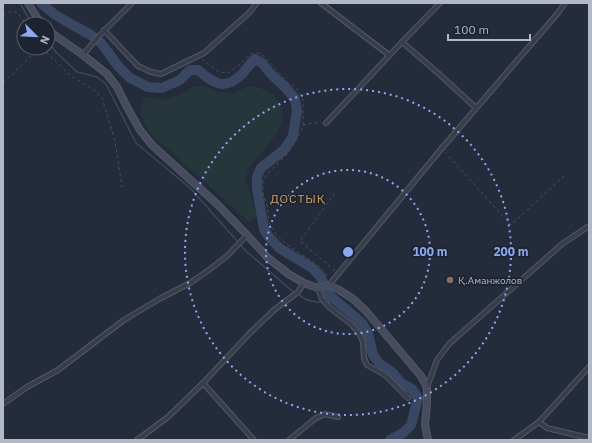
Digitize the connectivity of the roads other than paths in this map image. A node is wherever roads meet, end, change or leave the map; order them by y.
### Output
1 (28, 3) edge
2 (132, 3) edge
3 (257, 3) edge
4 (321, 3) edge
5 (440, 3) edge
6 (565, 3) edge
7 (36, 16) edge
8 (104, 30) junction
9 (56, 36) edge
10 (402, 42) junction
11 (83, 54) junction
12 (390, 55) junction
13 (476, 108) junction
14 (326, 123) road end
15 (589, 226) edge
16 (248, 235) junction
17 (304, 284) junction
18 (329, 285) junction
19 (318, 288) junction
20 (589, 367) edge
21 (203, 383) junction
22 (427, 388) junction
23 (408, 398) dead end
24 (3, 404) edge
25 (338, 417) dead end
26 (539, 422) junction
27 (589, 438) edge
28 (136, 440) edge
29 (254, 440) edge
30 (289, 440) edge
31 (428, 440) edge
32 (514, 440) edge

1 - 7 main road
2 - 8 street
3 - 8 street
4 - 12 street
5 - 10 street
6 - 13 street
8 - 11 street
9 - 11 main road
10 - 12 street
10 - 13 street
11 - 16 main road
12 - 14 street
13 - 18 street
15 - 22 street
16 - 17 main road
16 - 24 street
17 - 19 main road
17 - 21 street
18 - 19 main road
18 - 22 main road
19 - 23 street
20 - 26 street
21 - 28 street
21 - 29 street
22 - 31 main road
25 - 30 street
26 - 27 street
26 - 32 street

